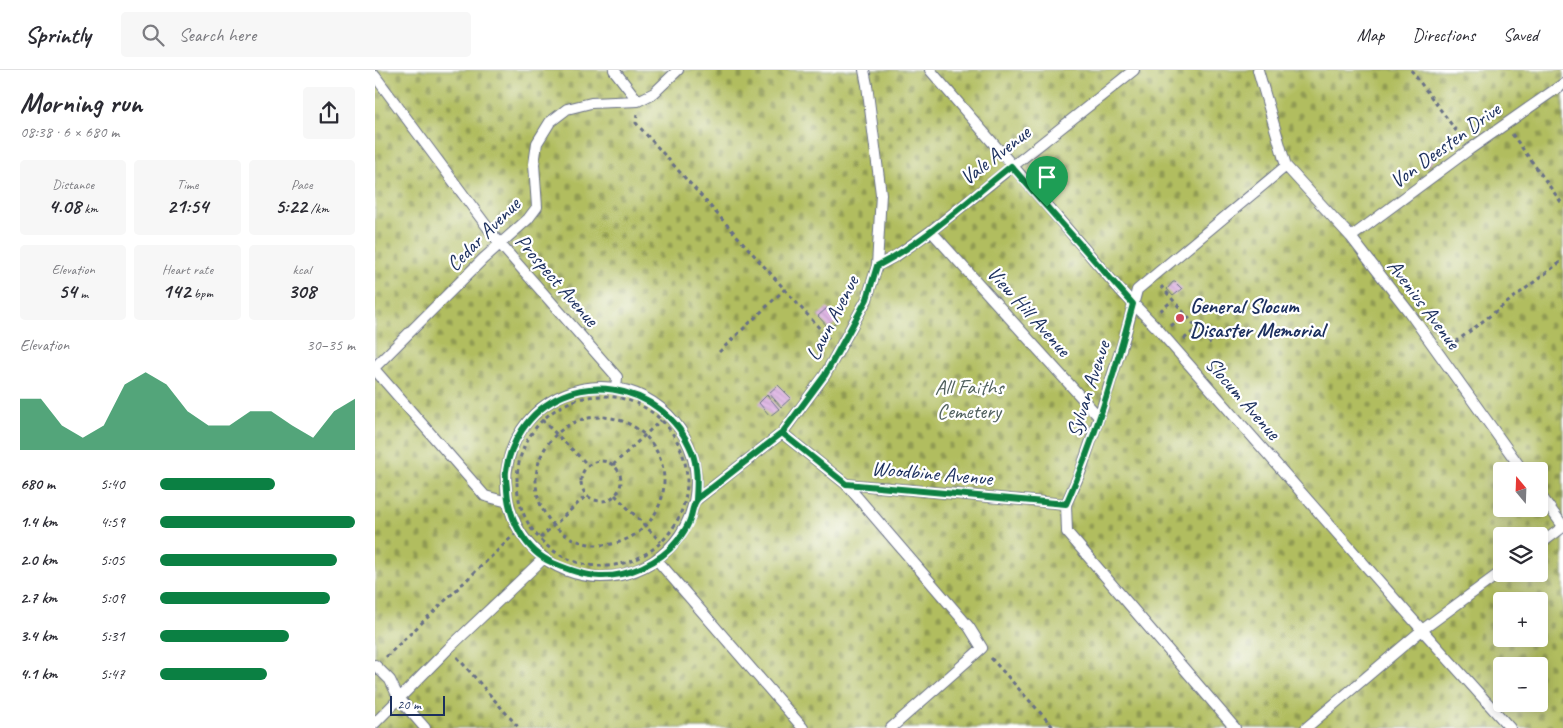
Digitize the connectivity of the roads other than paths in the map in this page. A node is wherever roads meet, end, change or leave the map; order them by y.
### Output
1 (614, 70) edge
2 (678, 70) edge
3 (864, 70) edge
4 (930, 70) edge
5 (1134, 70) edge
6 (1258, 70) edge
7 (375, 76) edge
8 (1563, 84) edge
9 (638, 101) junction
10 (1011, 166) junction
11 (1286, 166) junction
12 (931, 231) junction
13 (1351, 237) junction
14 (500, 244) junction
15 (877, 266) junction
16 (1133, 304) junction
17 (375, 369) edge
18 (616, 389) junction
19 (1099, 416) junction
20 (782, 433) junction
21 (1517, 462) edge
22 (846, 484) junction
23 (696, 500) junction
24 (508, 502) junction
25 (1066, 504) junction
26 (1548, 506) edge
27 (1563, 527) edge
28 (1548, 538) edge
29 (543, 559) junction
30 (657, 560) junction
31 (1493, 578) edge
32 (1421, 630) junction
33 (376, 666) edge
34 (399, 697) junction
35 (375, 722) edge
36 (425, 728) edge
37 (803, 728) edge
38 (891, 728) edge
39 (1235, 728) edge
40 (1306, 728) edge
41 (1510, 728) edge

1 - 9 lane
2 - 9 lane, Cedar Avenue
3 - 15 lane, Lawn Avenue
4 - 10 lane, Slocum Avenue
5 - 10 lane, Vale Avenue
6 - 11 lane
7 - 14 lane, Prospect Avenue
8 - 13 lane, Von Deesten Drive
9 - 14 lane, Cedar Avenue
10 - 12 lane, Vale Avenue
10 - 16 lane, Slocum Avenue
11 - 13 lane, Avenius Avenue
11 - 16 lane, Sylvan Avenue
12 - 15 lane, Vale Avenue
12 - 19 lane, View Hill Avenue
13 - 21 lane, Avenius Avenue
14 - 17 lane, Cedar Avenue
14 - 18 lane, Prospect Avenue
15 - 20 lane, Lawn Avenue
16 - 19 lane, Sylvan Avenue
16 - 32 lane, Slocum Avenue
17 - 24 lane
18 - 23 lane
18 - 24 lane
19 - 25 lane, Sylvan Avenue
20 - 22 lane, Woodbine Avenue
20 - 23 lane, Lawn Avenue
22 - 25 lane, Woodbine Avenue
22 - 38 lane
23 - 30 lane
24 - 29 lane
25 - 39 lane, Sylvan Avenue
26 - 27 lane
27 - 28 lane
29 - 30 lane
29 - 34 lane
30 - 37 lane
31 - 32 lane
32 - 40 lane
32 - 41 lane, Slocum Avenue
33 - 34 lane
34 - 35 lane
34 - 36 lane

